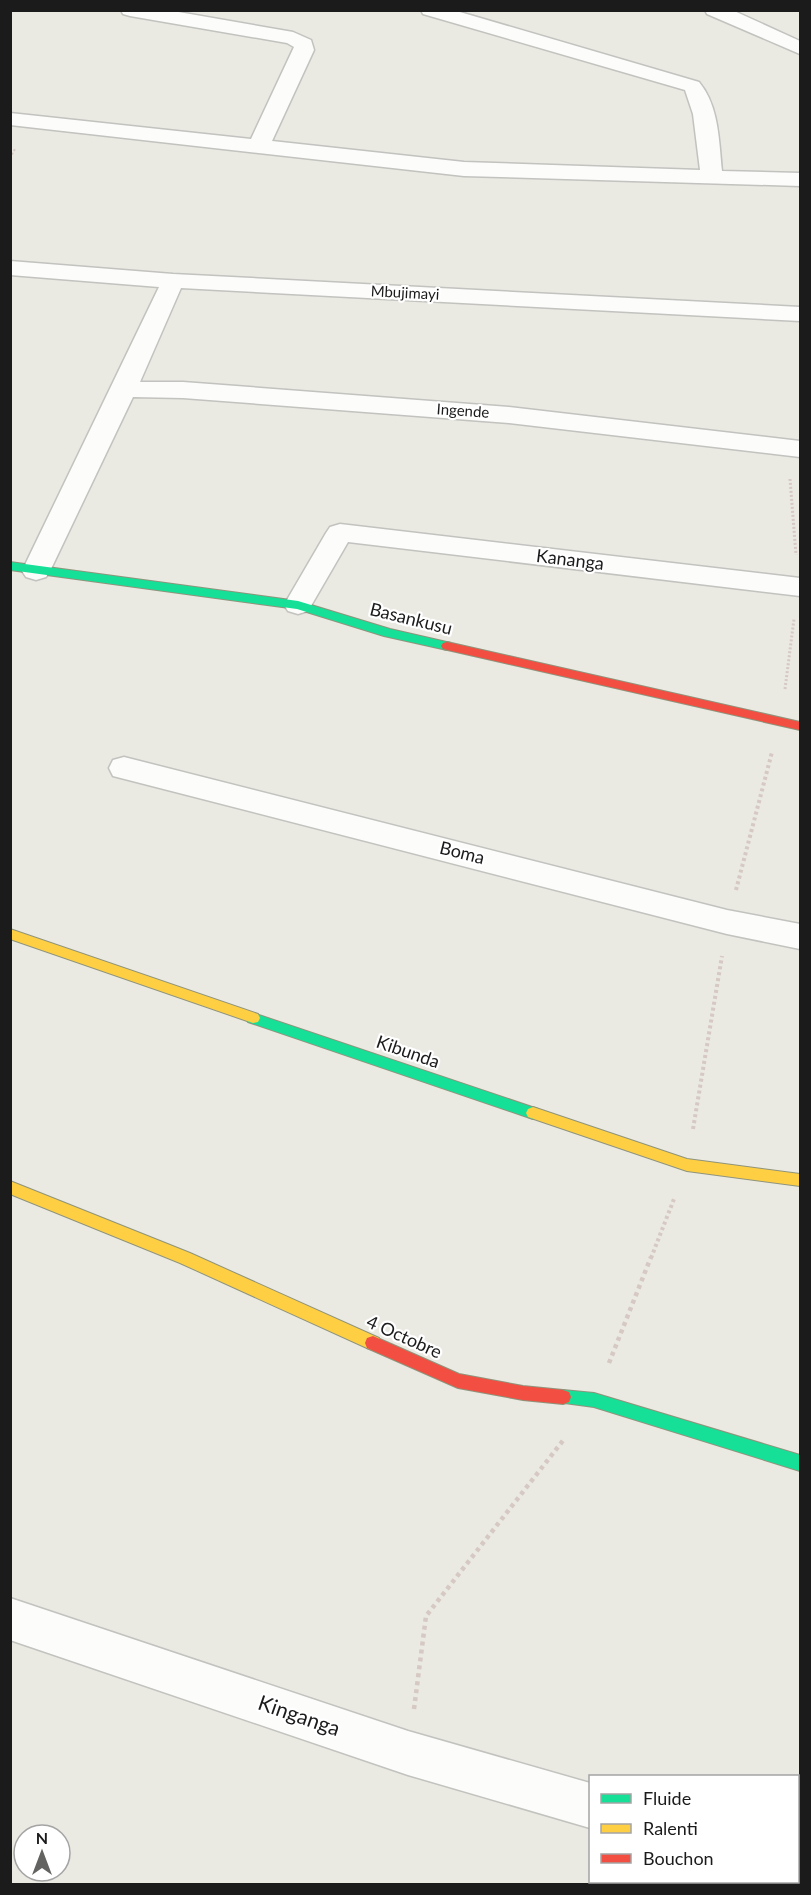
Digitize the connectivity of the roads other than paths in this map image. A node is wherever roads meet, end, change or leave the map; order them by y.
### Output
1 (130, 10) edge
2 (430, 10) edge
3 (714, 10) edge
4 (801, 48) edge
5 (10, 119) edge
6 (259, 146) junction
7 (712, 177) junction
8 (801, 180) edge
9 (10, 268) edge
10 (173, 281) junction
11 (801, 314) edge
12 (124, 389) junction
13 (801, 449) edge
14 (10, 566) edge
15 (36, 571) junction
16 (801, 587) edge
17 (298, 605) junction
18 (801, 726) edge
19 (124, 768) dead end
20 (10, 934) edge
21 (801, 937) edge
22 (801, 1180) edge
23 (10, 1188) edge
24 (801, 1463) edge
25 (10, 1619) edge
26 (589, 1805) edge

1 - 6 street
2 - 7 street
3 - 4 street
5 - 6 street
6 - 7 street
7 - 8 street
9 - 10 street, Mbujimayi
10 - 11 street, Mbujimayi
10 - 12 street
12 - 13 street, Ingende
12 - 15 street
14 - 15 street, Basankusu
15 - 17 street, Basankusu
16 - 17 street, Kananga
17 - 18 street, Basankusu
19 - 21 street, Boma
20 - 22 street, Kibunda
23 - 24 street, 4 Octobre
25 - 26 street, Kinganga

